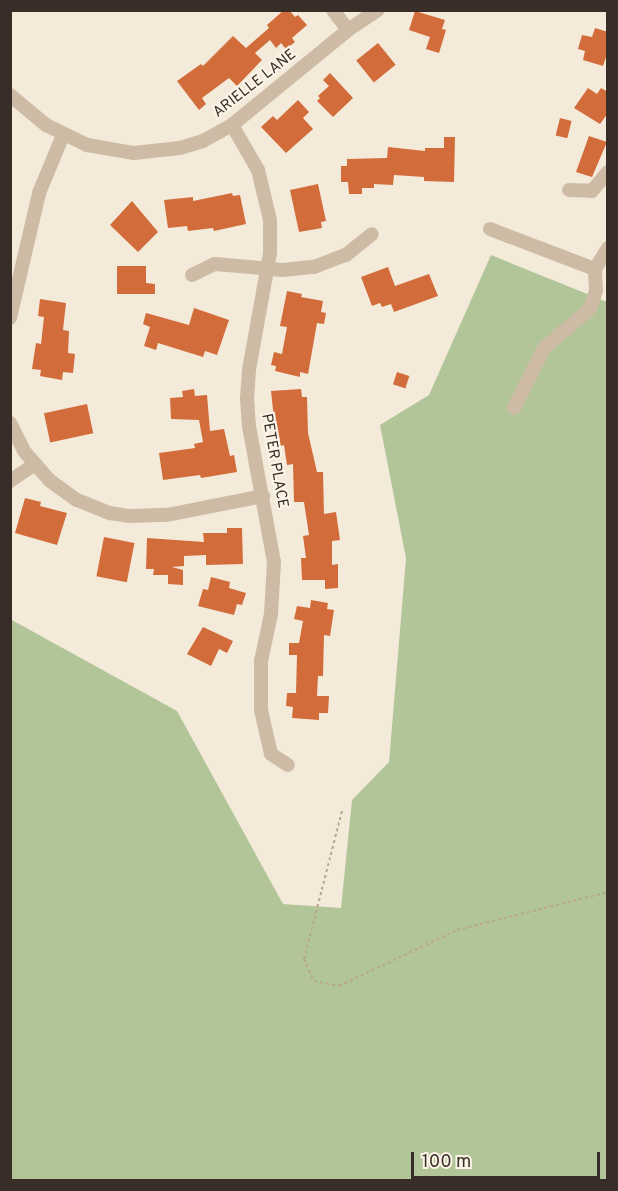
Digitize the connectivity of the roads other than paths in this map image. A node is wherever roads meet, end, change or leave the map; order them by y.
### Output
1 (333, 10) edge
2 (378, 10) edge
3 (348, 30) junction
4 (10, 95) edge
5 (232, 125) junction
6 (63, 135) junction
7 (608, 172) edge
8 (569, 190) dead end
9 (490, 229) dead end
10 (372, 234) dead end
11 (608, 248) edge
12 (267, 268) junction
13 (595, 269) junction
14 (192, 275) dead end
15 (10, 318) edge
16 (514, 408) dead end
17 (10, 423) edge
18 (34, 465) junction
19 (10, 481) edge
20 (263, 495) junction
21 (288, 765) dead end

1 - 3 street
2 - 3 street, ARIELLE LANE
3 - 5 street, ARIELLE LANE
4 - 6 street, ARIELLE LANE
5 - 6 street, ARIELLE LANE
5 - 12 street, PETER PLACE
6 - 15 street
7 - 8 street
9 - 13 street
10 - 12 street
11 - 13 street
12 - 14 street
12 - 20 street, PETER PLACE
13 - 16 street
17 - 18 street
18 - 19 street
18 - 20 street
20 - 21 street, PETER PLACE

